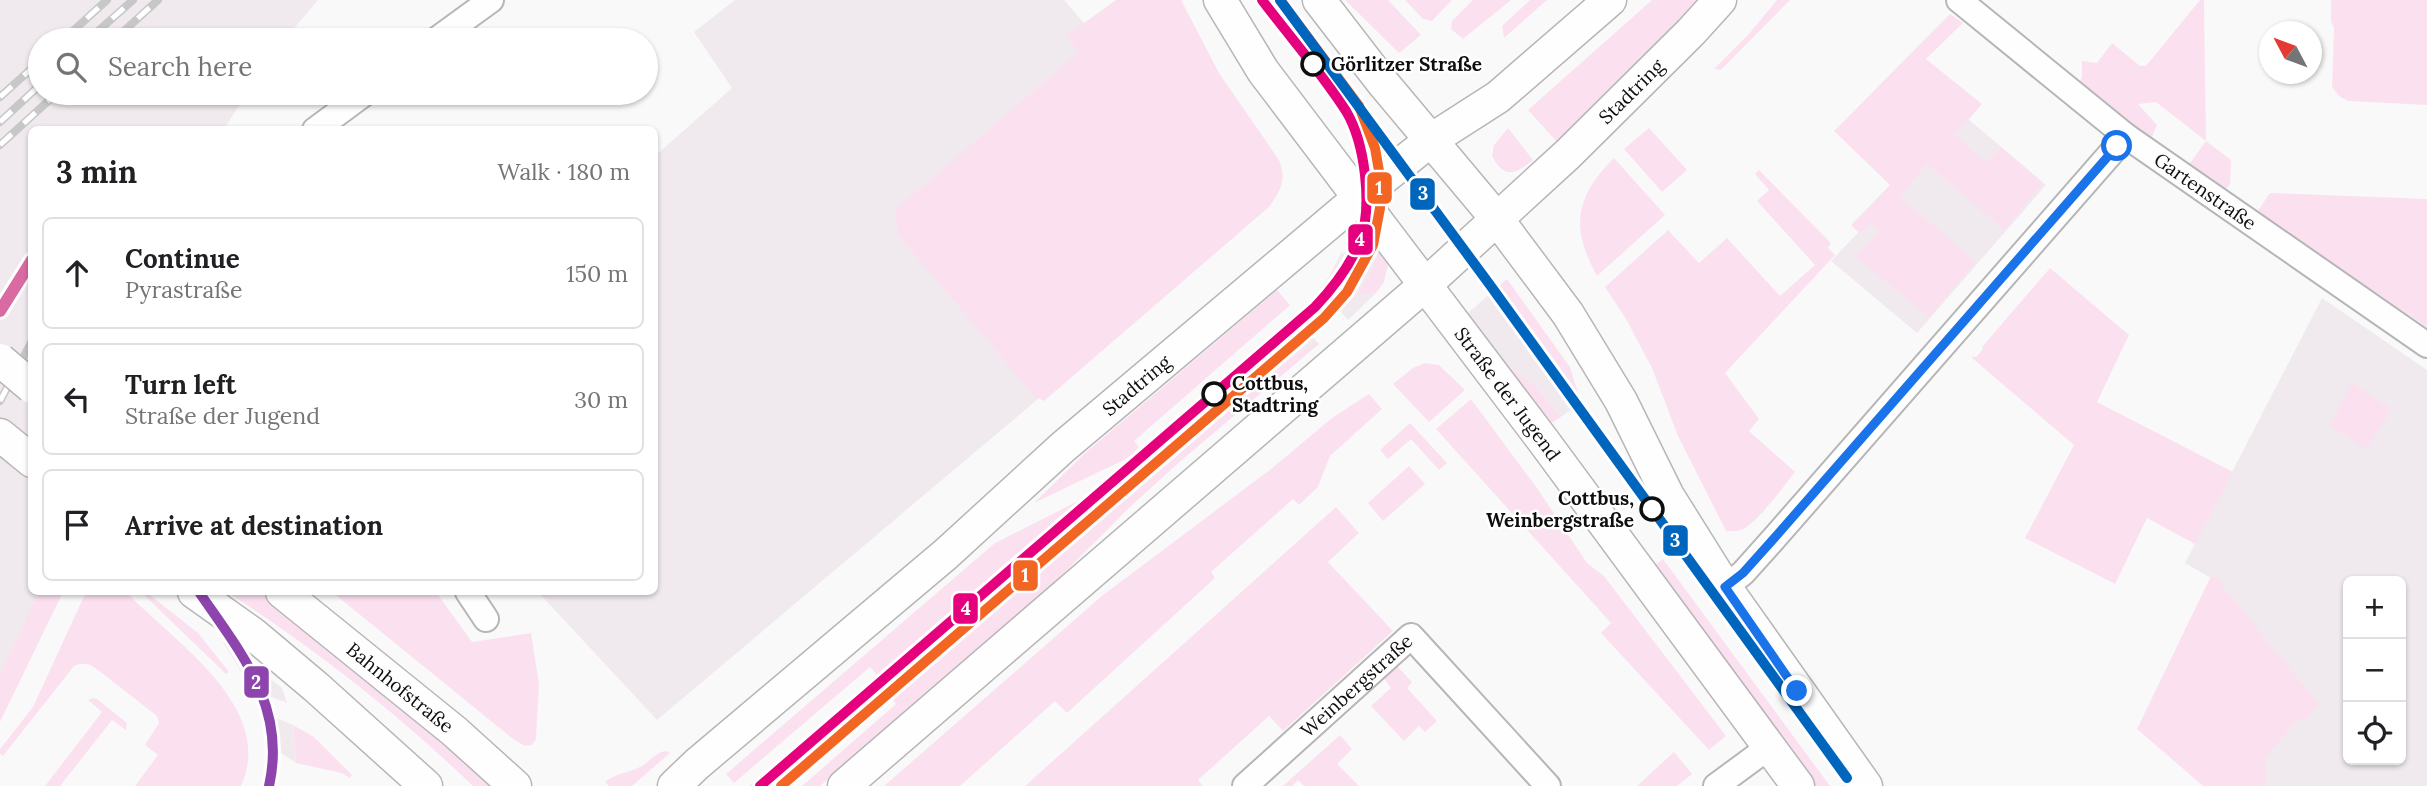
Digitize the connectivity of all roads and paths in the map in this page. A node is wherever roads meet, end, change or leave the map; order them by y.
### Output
1 (491, 0) edge
2 (1220, 0) edge
3 (1319, 0) edge
4 (1610, 0) edge
5 (1720, 0) edge
6 (1959, 0) edge
7 (452, 28) edge
8 (349, 105) edge
9 (320, 126) edge
10 (2126, 135) junction
11 (1431, 139) junction
12 (1359, 199) junction
13 (1497, 219) junction
14 (1426, 285) junction
15 (2427, 345) edge
16 (0, 360) edge
17 (28, 384) edge
18 (0, 435) edge
19 (28, 458) edge
20 (1725, 587) junction
21 (198, 595) edge
22 (286, 595) edge
23 (470, 595) edge
24 (486, 619) dead end
25 (1769, 747) junction
26 (426, 786) edge
27 (515, 786) edge
28 (674, 786) edge
29 (844, 786) edge
30 (1245, 786) edge
31 (1548, 786) edge
32 (1716, 786) edge
33 (1798, 786) edge
34 (1866, 786) edge

1 - 7 street
2 - 12 main road, Straße der Jugend
3 - 11 main road
4 - 11 main road, Stadtring
5 - 13 main road, Stadtring
6 - 10 street, Gartenstraße
8 - 9 street
10 - 15 street, Gartenstraße
10 - 20 street
11 - 12 main road, Stadtring
11 - 13 main road
12 - 14 main road, Straße der Jugend
12 - 28 main road, Stadtring
13 - 14 main road, Stadtring
13 - 20 main road
14 - 25 main road, Straße der Jugend
14 - 29 main road, Stadtring
16 - 17 main road, bridge
18 - 19 main road
20 - 34 main road
21 - 26 main road
22 - 27 main road, Bahnhofstraße
23 - 24 street
25 - 32 street
25 - 33 main road, Straße der Jugend
30 - 31 street, Weinbergstraße

